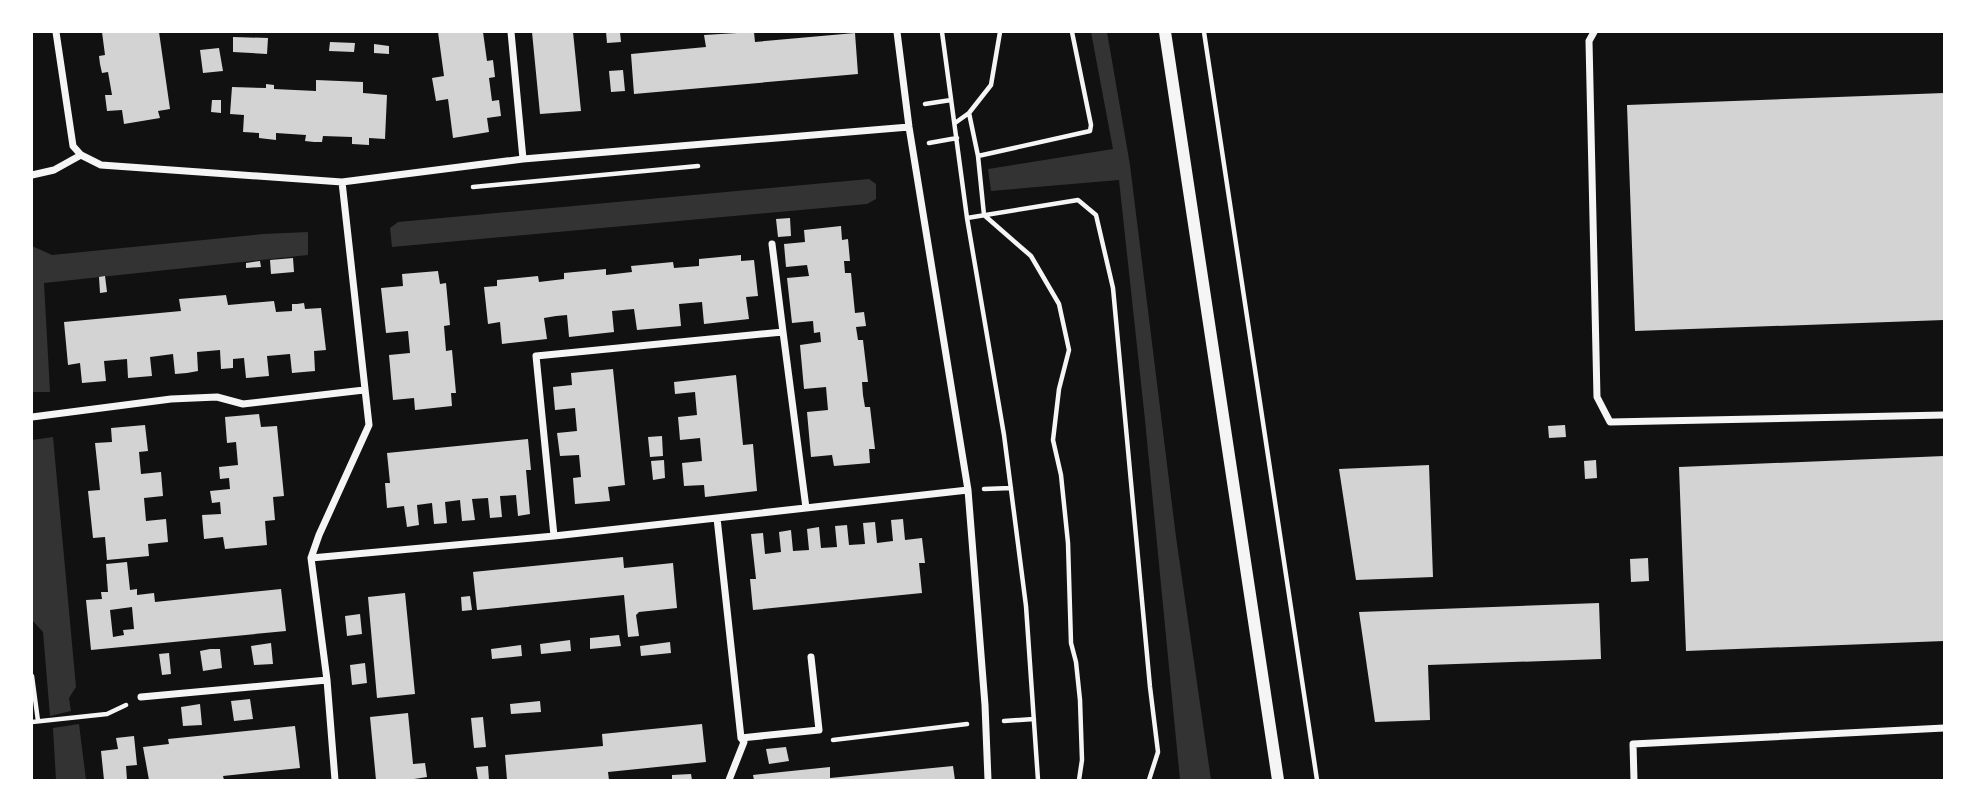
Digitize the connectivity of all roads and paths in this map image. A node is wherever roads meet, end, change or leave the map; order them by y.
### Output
1 (56, 32) edge
2 (511, 32) edge
3 (897, 32) edge
4 (942, 32) edge
5 (1000, 32) edge
6 (1072, 32) edge
7 (1165, 32) edge
8 (1204, 32) edge
9 (1594, 32) edge
10 (951, 100) junction
11 (907, 106) junction
12 (970, 113) junction
13 (955, 123) junction
14 (909, 127) junction
15 (957, 138) junction
16 (913, 145) junction
17 (82, 155) junction
18 (978, 156) junction
19 (523, 159) junction
20 (699, 166) dead end
21 (32, 175) edge
22 (342, 182) junction
23 (467, 188) dead end
24 (984, 215) junction
25 (967, 218) junction
26 (772, 244) dead end
27 (783, 332) junction
28 (364, 390) junction
29 (1944, 415) edge
30 (32, 417) edge
31 (968, 490) junction
32 (806, 508) junction
33 (716, 518) junction
34 (554, 536) junction
35 (311, 558) junction
36 (811, 657) dead end
37 (32, 676) edge
38 (327, 680) junction
39 (141, 697) joint
40 (1034, 719) junction
41 (37, 721) edge
42 (986, 722) junction
43 (1944, 729) edge
44 (819, 730) junction
45 (741, 738) junction
46 (335, 780) edge
47 (729, 780) edge
48 (988, 780) edge
49 (1038, 780) edge
50 (1079, 780) edge
51 (1149, 780) edge
52 (1278, 780) edge
53 (1317, 780) edge
54 (1634, 780) edge

1 - 17 street
2 - 19 street
3 - 11 street
4 - 10 path
5 - 12 path
6 - 18 path
7 - 52 street
8 - 53 path
9 - 29 street
10 - 11 path
10 - 13 path
11 - 14 street
12 - 13 path
12 - 18 path
13 - 15 path
14 - 16 street
14 - 19 street
15 - 16 path
15 - 25 path
16 - 31 street
17 - 21 street
17 - 22 street
18 - 24 path
19 - 22 street
20 - 23 path
22 - 28 street
24 - 25 path
24 - 50 path
24 - 51 path
25 - 40 path
26 - 27 street
27 - 32 street
27 - 34 street
28 - 30 street
28 - 35 street
31 - 32 street
31 - 42 street
32 - 33 street
33 - 34 street
33 - 45 street
34 - 35 street
35 - 38 street
36 - 44 street
37 - 41 path
38 - 39 street
38 - 46 street
39 - 41 path
40 - 42 path
40 - 49 path
42 - 44 path
42 - 48 street
43 - 54 street
44 - 45 street
45 - 47 street

